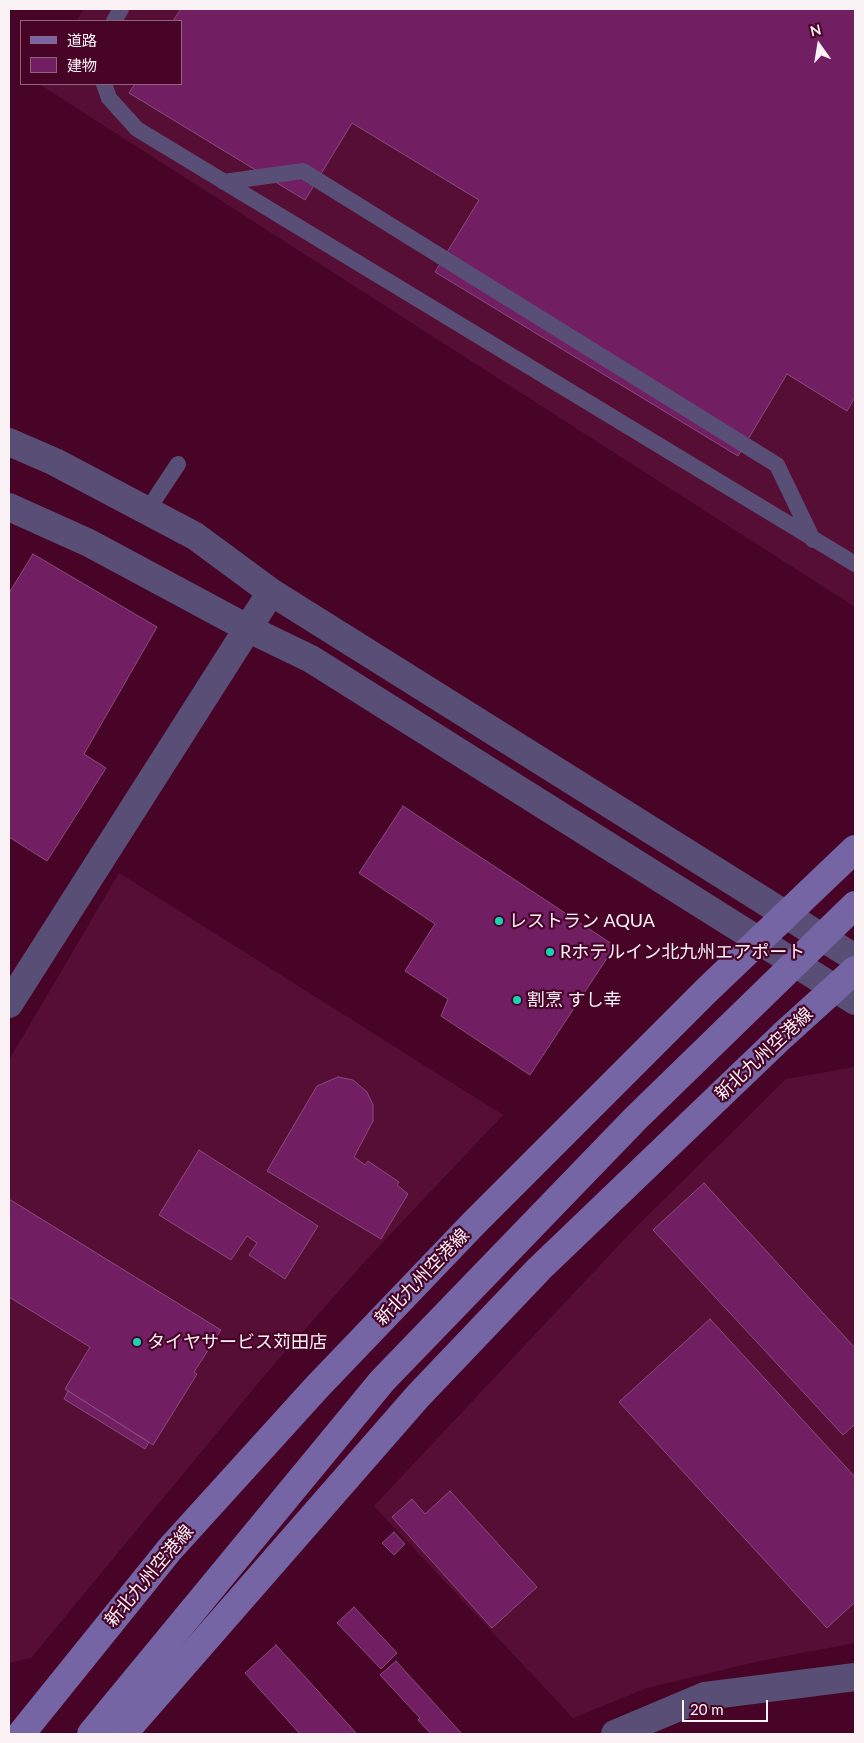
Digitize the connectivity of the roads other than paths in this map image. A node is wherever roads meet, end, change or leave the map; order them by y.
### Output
1 (121, 9) edge
2 (115, 20) edge
3 (104, 85) edge
4 (224, 182) junction
5 (9, 442) edge
6 (178, 464) dead end
7 (9, 507) edge
8 (146, 511) junction
9 (813, 540) junction
10 (855, 564) edge
11 (271, 592) junction
12 (249, 629) junction
13 (855, 849) edge
14 (855, 905) edge
15 (788, 914) junction
16 (759, 942) junction
17 (855, 958) edge
18 (855, 970) edge
19 (845, 995) edge
20 (9, 1004) edge
21 (855, 1677) edge
22 (21, 1734) edge
23 (91, 1734) edge
24 (124, 1734) edge
25 (616, 1734) edge

1 - 2 lane
3 - 4 lane
4 - 9 lane
4 - 9 lane
5 - 8 street
6 - 8 lane
7 - 12 street
8 - 11 street
9 - 10 lane
11 - 12 street
11 - 15 street
12 - 16 street
12 - 20 street
13 - 15 main road, 新北九州空港線
14 - 23 main road, bridge
15 - 16 main road, 新北九州空港線
15 - 17 street
16 - 19 street
16 - 22 main road, 新北九州空港線
18 - 19 main road, 新北九州空港線
19 - 24 main road, 新北九州空港線
21 - 25 street

